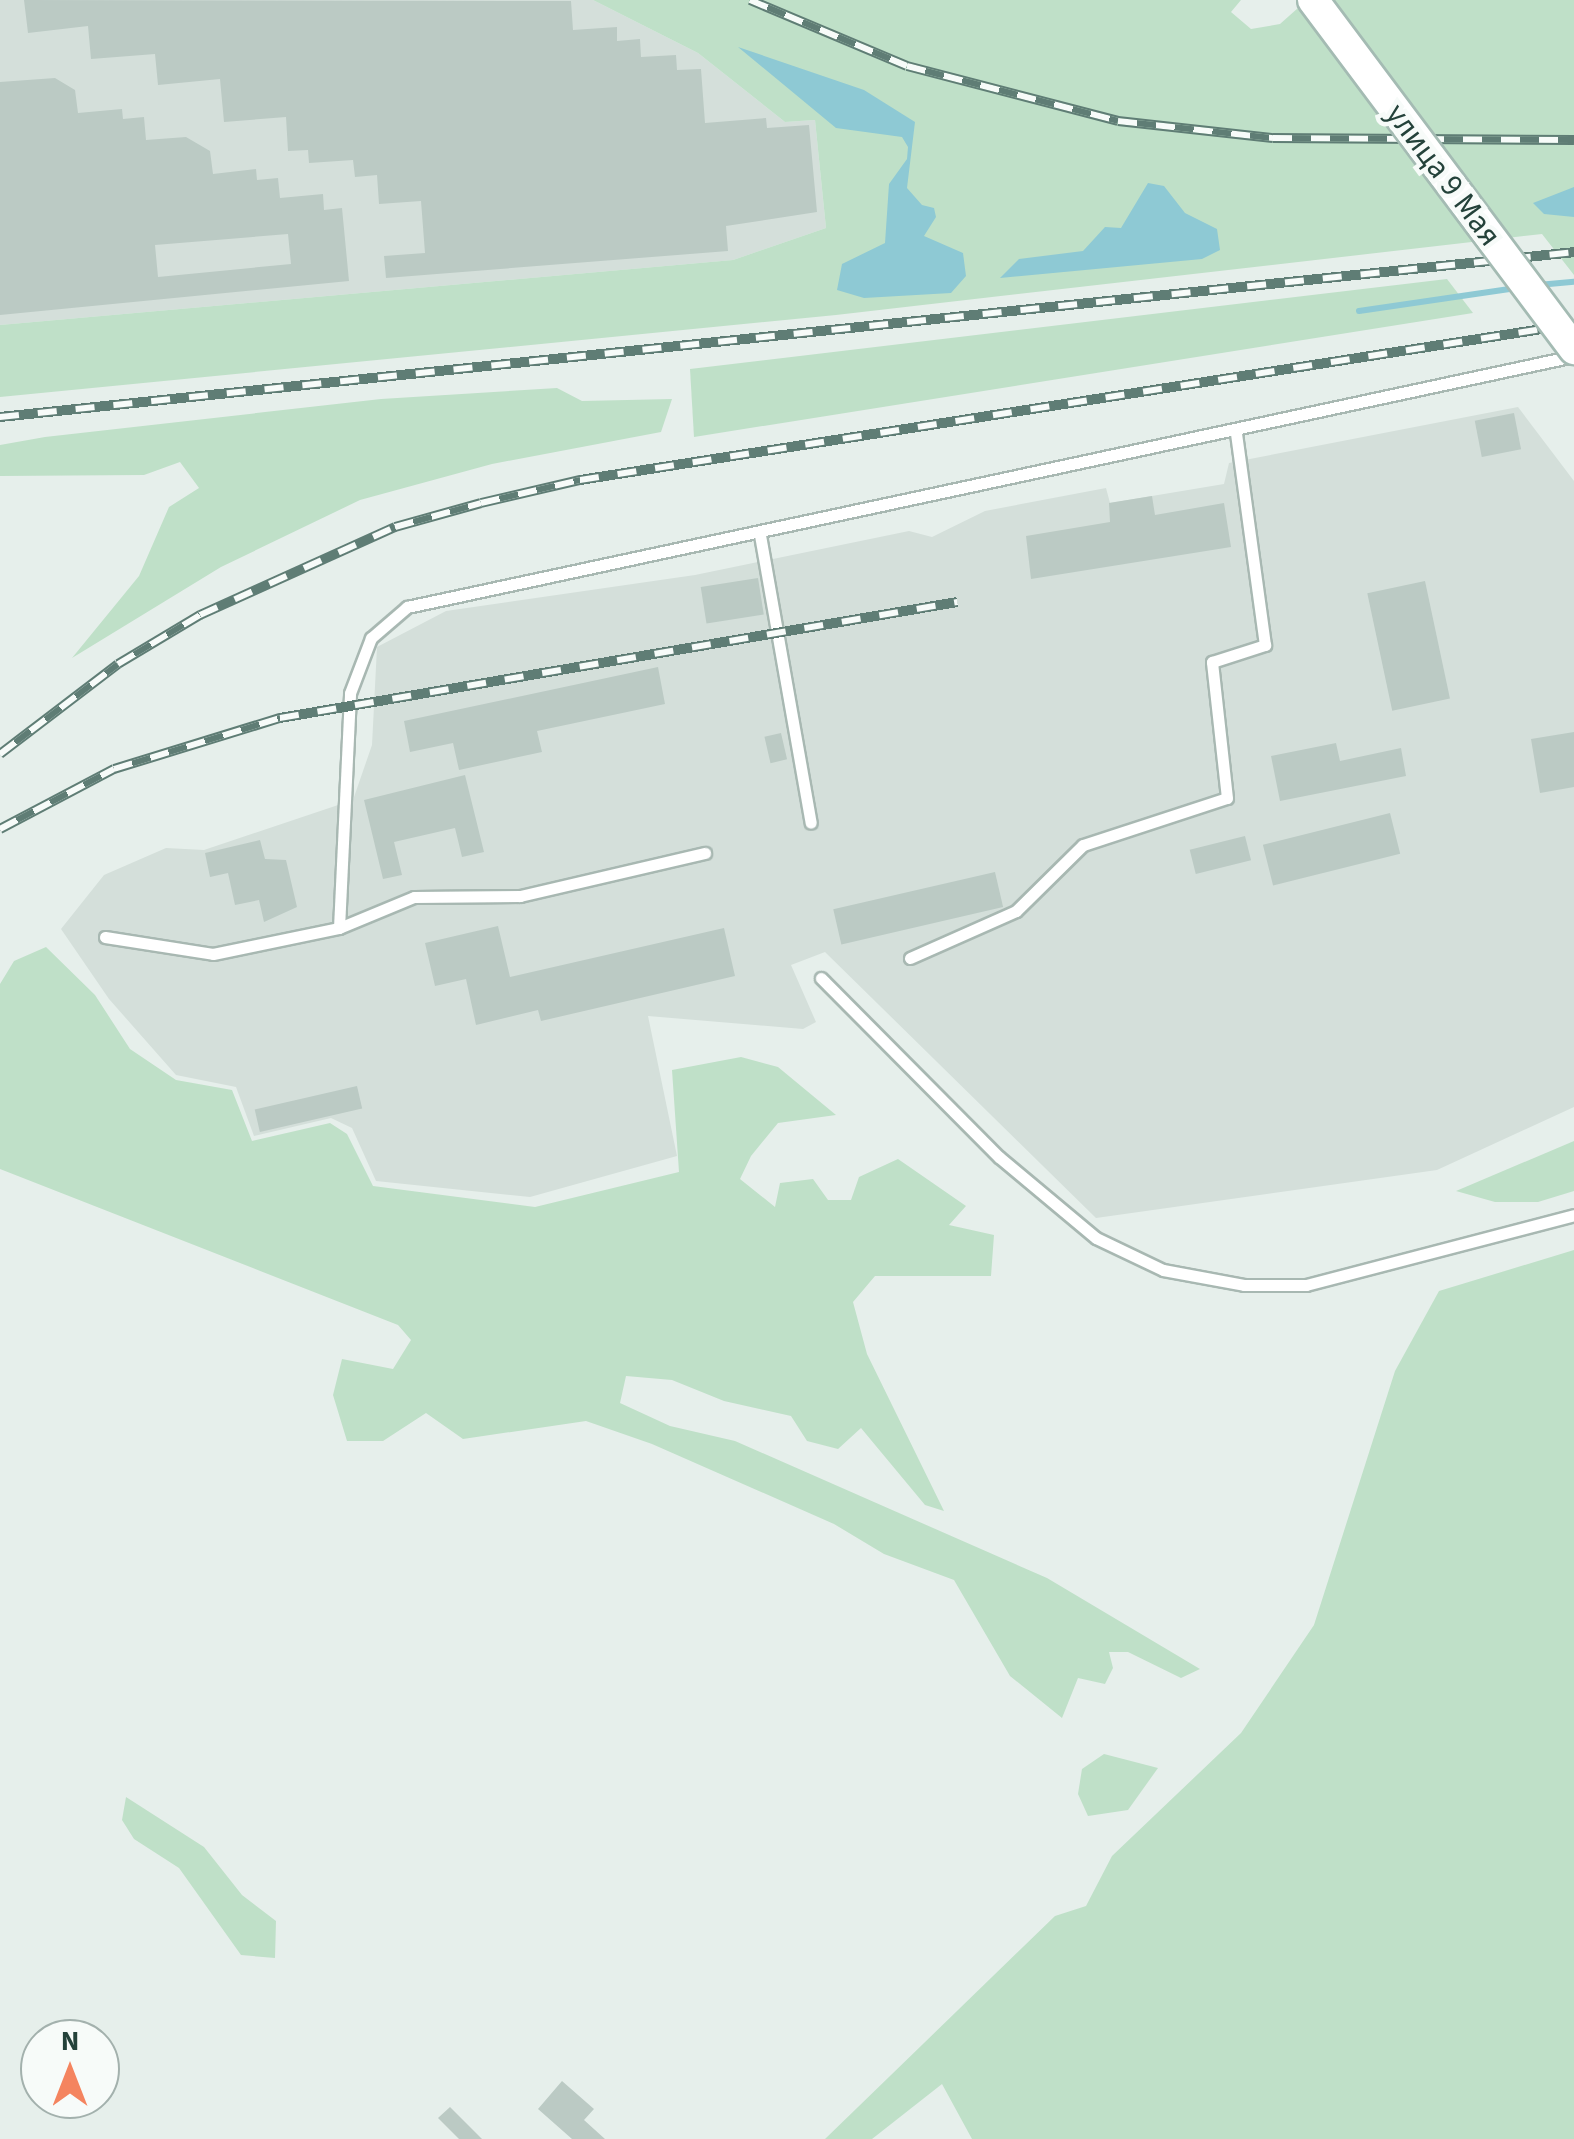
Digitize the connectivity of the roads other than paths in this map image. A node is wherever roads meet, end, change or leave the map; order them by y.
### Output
1 (1313, 0) edge
2 (1574, 353) edge
3 (1236, 432) junction
4 (760, 535) junction
5 (810, 823) dead end
6 (705, 854) dead end
7 (340, 928) junction
8 (105, 938) dead end
9 (910, 958) dead end
10 (821, 978) dead end
11 (1574, 1215) edge

1 - 2 main road, улица 9 Мая, bridge
2 - 3 lane
3 - 4 lane
3 - 9 lane
4 - 5 lane
4 - 7 lane
6 - 7 lane
7 - 8 lane
10 - 11 lane

